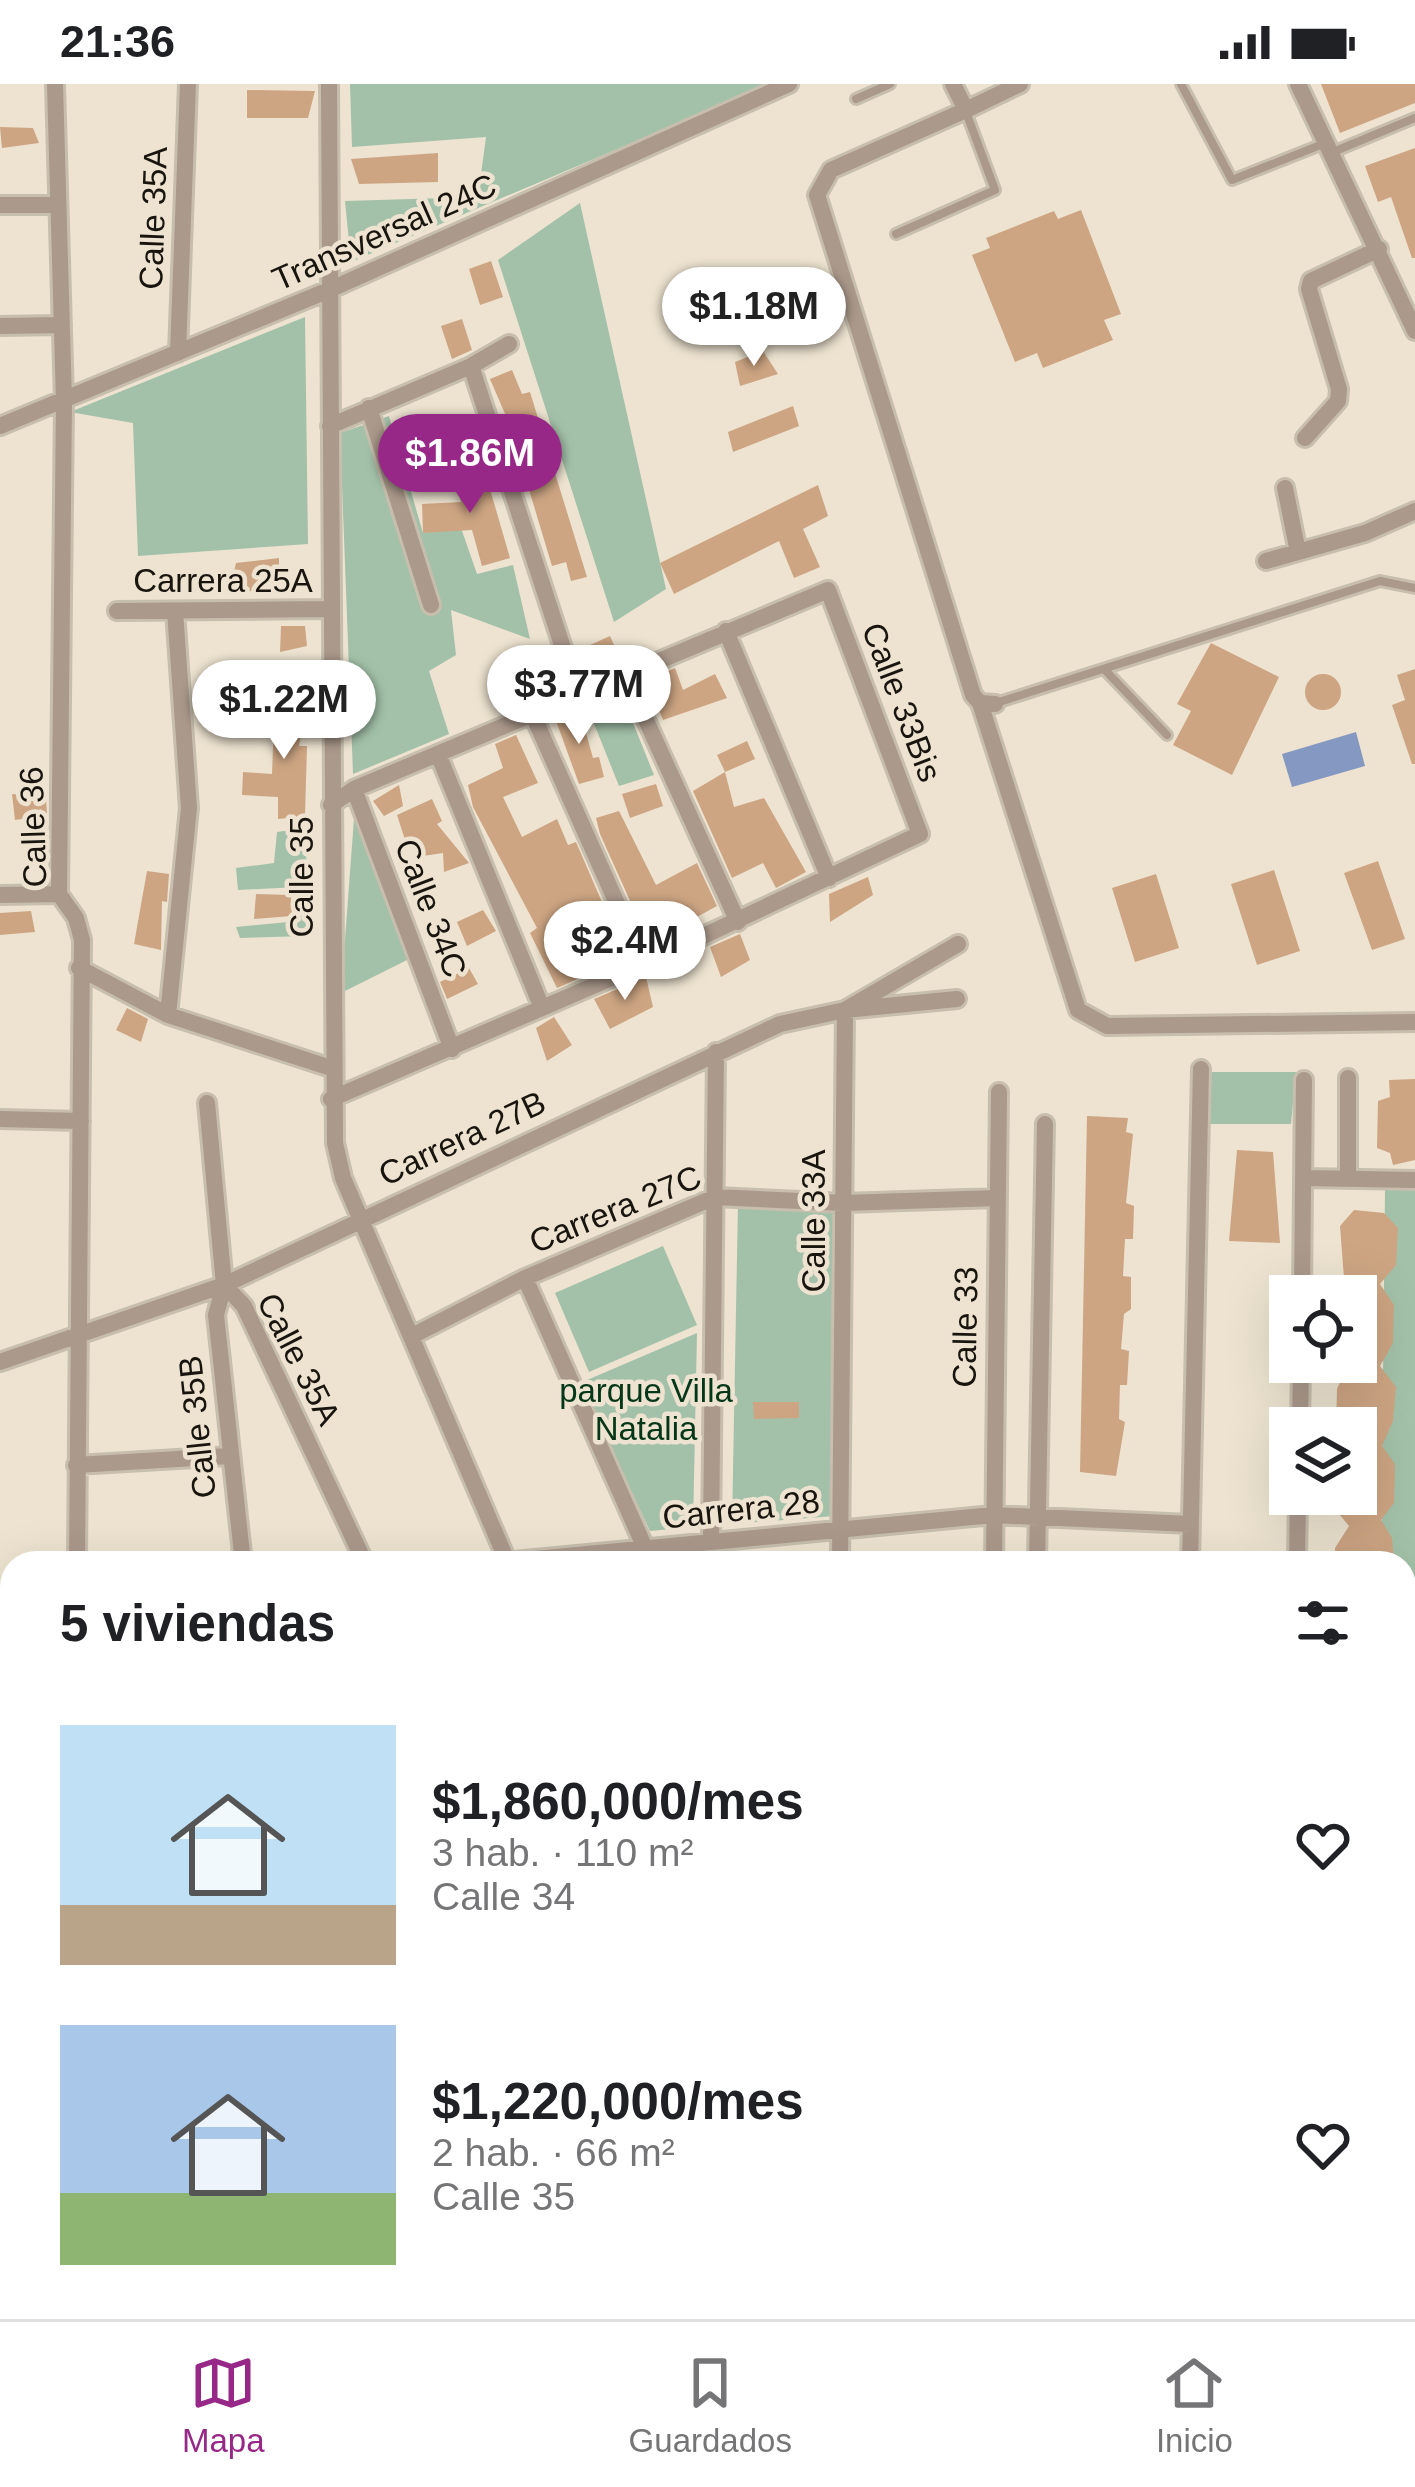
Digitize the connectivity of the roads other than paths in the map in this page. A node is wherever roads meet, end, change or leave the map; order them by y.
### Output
1 (55, 84) edge
2 (188, 84) edge
3 (329, 84) edge
4 (789, 84) edge
5 (890, 84) edge
6 (953, 84) edge
7 (1020, 84) edge
8 (1181, 84) edge
9 (1298, 84) edge
10 (856, 99) dead end
11 (965, 110) junction
12 (1415, 118) edge
13 (1325, 149) junction
14 (0, 205) edge
15 (57, 206) junction
16 (896, 234) dead end
17 (1379, 250) junction
18 (329, 290) junction
19 (62, 325) junction
20 (0, 326) edge
21 (1415, 331) edge
22 (509, 344) dead end
23 (178, 353) junction
24 (471, 366) junction
25 (64, 401) junction
26 (369, 408) junction
27 (0, 426) edge
28 (330, 426) junction
29 (1305, 438) dead end
30 (1285, 488) dead end
31 (1415, 511) edge
32 (1298, 552) junction
33 (1266, 562) dead end
34 (1415, 588) edge
35 (431, 605) dead end
36 (330, 609) junction
37 (176, 610) junction
38 (117, 611) dead end
39 (726, 631) junction
40 (1104, 669) junction
41 (625, 674) junction
42 (578, 694) junction
43 (988, 703) junction
44 (532, 713) junction
45 (1167, 735) dead end
46 (438, 754) junction
47 (354, 789) junction
48 (331, 806) junction
49 (829, 878) junction
50 (0, 895) edge
51 (59, 895) junction
52 (738, 922) junction
53 (958, 944) dead end
54 (644, 964) junction
55 (79, 968) junction
56 (957, 999) dead end
57 (542, 1007) junction
58 (844, 1010) junction
59 (168, 1015) junction
60 (1415, 1022) edge
61 (452, 1049) junction
62 (716, 1052) junction
63 (332, 1068) junction
64 (1202, 1069) dead end
65 (1348, 1078) dead end
66 (1304, 1080) dead end
67 (999, 1092) dead end
68 (331, 1099) junction
69 (206, 1102) dead end
70 (0, 1119) edge
71 (81, 1121) junction
72 (1045, 1124) dead end
73 (1304, 1178) junction
74 (1348, 1179) junction
75 (1415, 1180) edge
76 (715, 1197) junction
77 (997, 1198) junction
78 (843, 1203) junction
79 (362, 1220) junction
80 (1302, 1275) edge
81 (525, 1278) junction
82 (224, 1285) junction
83 (82, 1329) junction
84 (414, 1335) junction
85 (0, 1361) edge
86 (228, 1456) junction
87 (76, 1466) junction
88 (993, 1515) junction
89 (1298, 1515) edge
90 (1035, 1518) junction
91 (1190, 1524) junction
92 (840, 1530) junction
93 (711, 1542) junction
94 (77, 1551) edge
95 (241, 1551) edge
96 (358, 1551) edge
97 (503, 1551) edge
98 (644, 1551) edge
99 (669, 1551) edge
100 (840, 1551) edge
101 (994, 1551) edge
102 (1036, 1551) edge
103 (1190, 1551) edge
104 (1297, 1551) edge

1 - 15 street, Calle 36
2 - 23 street, Calle 35A
3 - 18 street, Calle 35
4 - 18 street, Transversal 24C
5 - 10 lane
6 - 11 street
7 - 11 street
8 - 13 lane
9 - 13 street
11 - 16 lane
11 - 43 street
12 - 13 lane
13 - 17 street
14 - 15 street
15 - 19 street, Calle 36
17 - 21 street
17 - 29 street
18 - 23 street, Transversal 24C
18 - 28 street, Calle 35
19 - 20 street
19 - 25 street, Calle 36
22 - 24 street
23 - 25 street, Transversal 24C
24 - 26 street
24 - 42 street
25 - 27 street, Transversal 24C
25 - 51 street, Calle 36
26 - 28 street
26 - 35 street
28 - 36 street, Calle 35
30 - 32 street
31 - 32 street
32 - 33 street
34 - 40 lane
36 - 37 street, Carrera 25A
36 - 48 street, Calle 35
37 - 38 street, Carrera 25A
37 - 59 street
39 - 41 street
39 - 49 street
39 - 49 street, Calle 33Bis
40 - 43 lane
40 - 45 lane
41 - 42 street
41 - 52 street
42 - 44 street
43 - 60 street
44 - 46 street
44 - 54 street
46 - 47 street
46 - 57 street
47 - 48 street
47 - 61 street, Calle 34C
48 - 63 street, Calle 35
49 - 52 street
50 - 51 street
51 - 55 street, Calle 36
52 - 54 street
53 - 58 street
54 - 57 street
55 - 59 street
55 - 71 street, Calle 36
56 - 58 street, Carrera 27B
57 - 61 street
58 - 62 street, Carrera 27B
58 - 78 street, Calle 33A
59 - 63 street
61 - 68 street
62 - 76 street
62 - 79 street, Carrera 27B
63 - 68 street, Calle 35
64 - 91 street
65 - 74 street
66 - 73 street
67 - 77 street, Calle 33
68 - 79 street, Calle 35
69 - 82 street, Calle 35A
70 - 71 street
71 - 83 street, Calle 36
72 - 90 street
73 - 74 street
73 - 80 street
74 - 75 street
76 - 78 street, Carrera 27C
76 - 81 street, Carrera 27C
76 - 93 street
77 - 78 street, Carrera 27C
77 - 88 street, Calle 33
78 - 92 street, Calle 33A
79 - 82 street, Carrera 27B
79 - 84 street, Calle 35
81 - 84 street, Carrera 27C
81 - 98 street
82 - 83 street, Carrera 27B
82 - 86 street, Calle 35B
82 - 96 street, Calle 35A
83 - 85 street, Carrera 27B
83 - 87 street, Calle 36
84 - 97 street, Calle 35
86 - 87 street
86 - 95 street, Calle 35B
87 - 94 street, Calle 36
88 - 90 street, Carrera 28
88 - 92 street, Carrera 28
88 - 101 street, Calle 33
89 - 104 street
90 - 91 street, Carrera 28
90 - 102 street
91 - 103 street
92 - 93 street, Carrera 28
92 - 100 street, Calle 33A
93 - 99 street, Carrera 28

